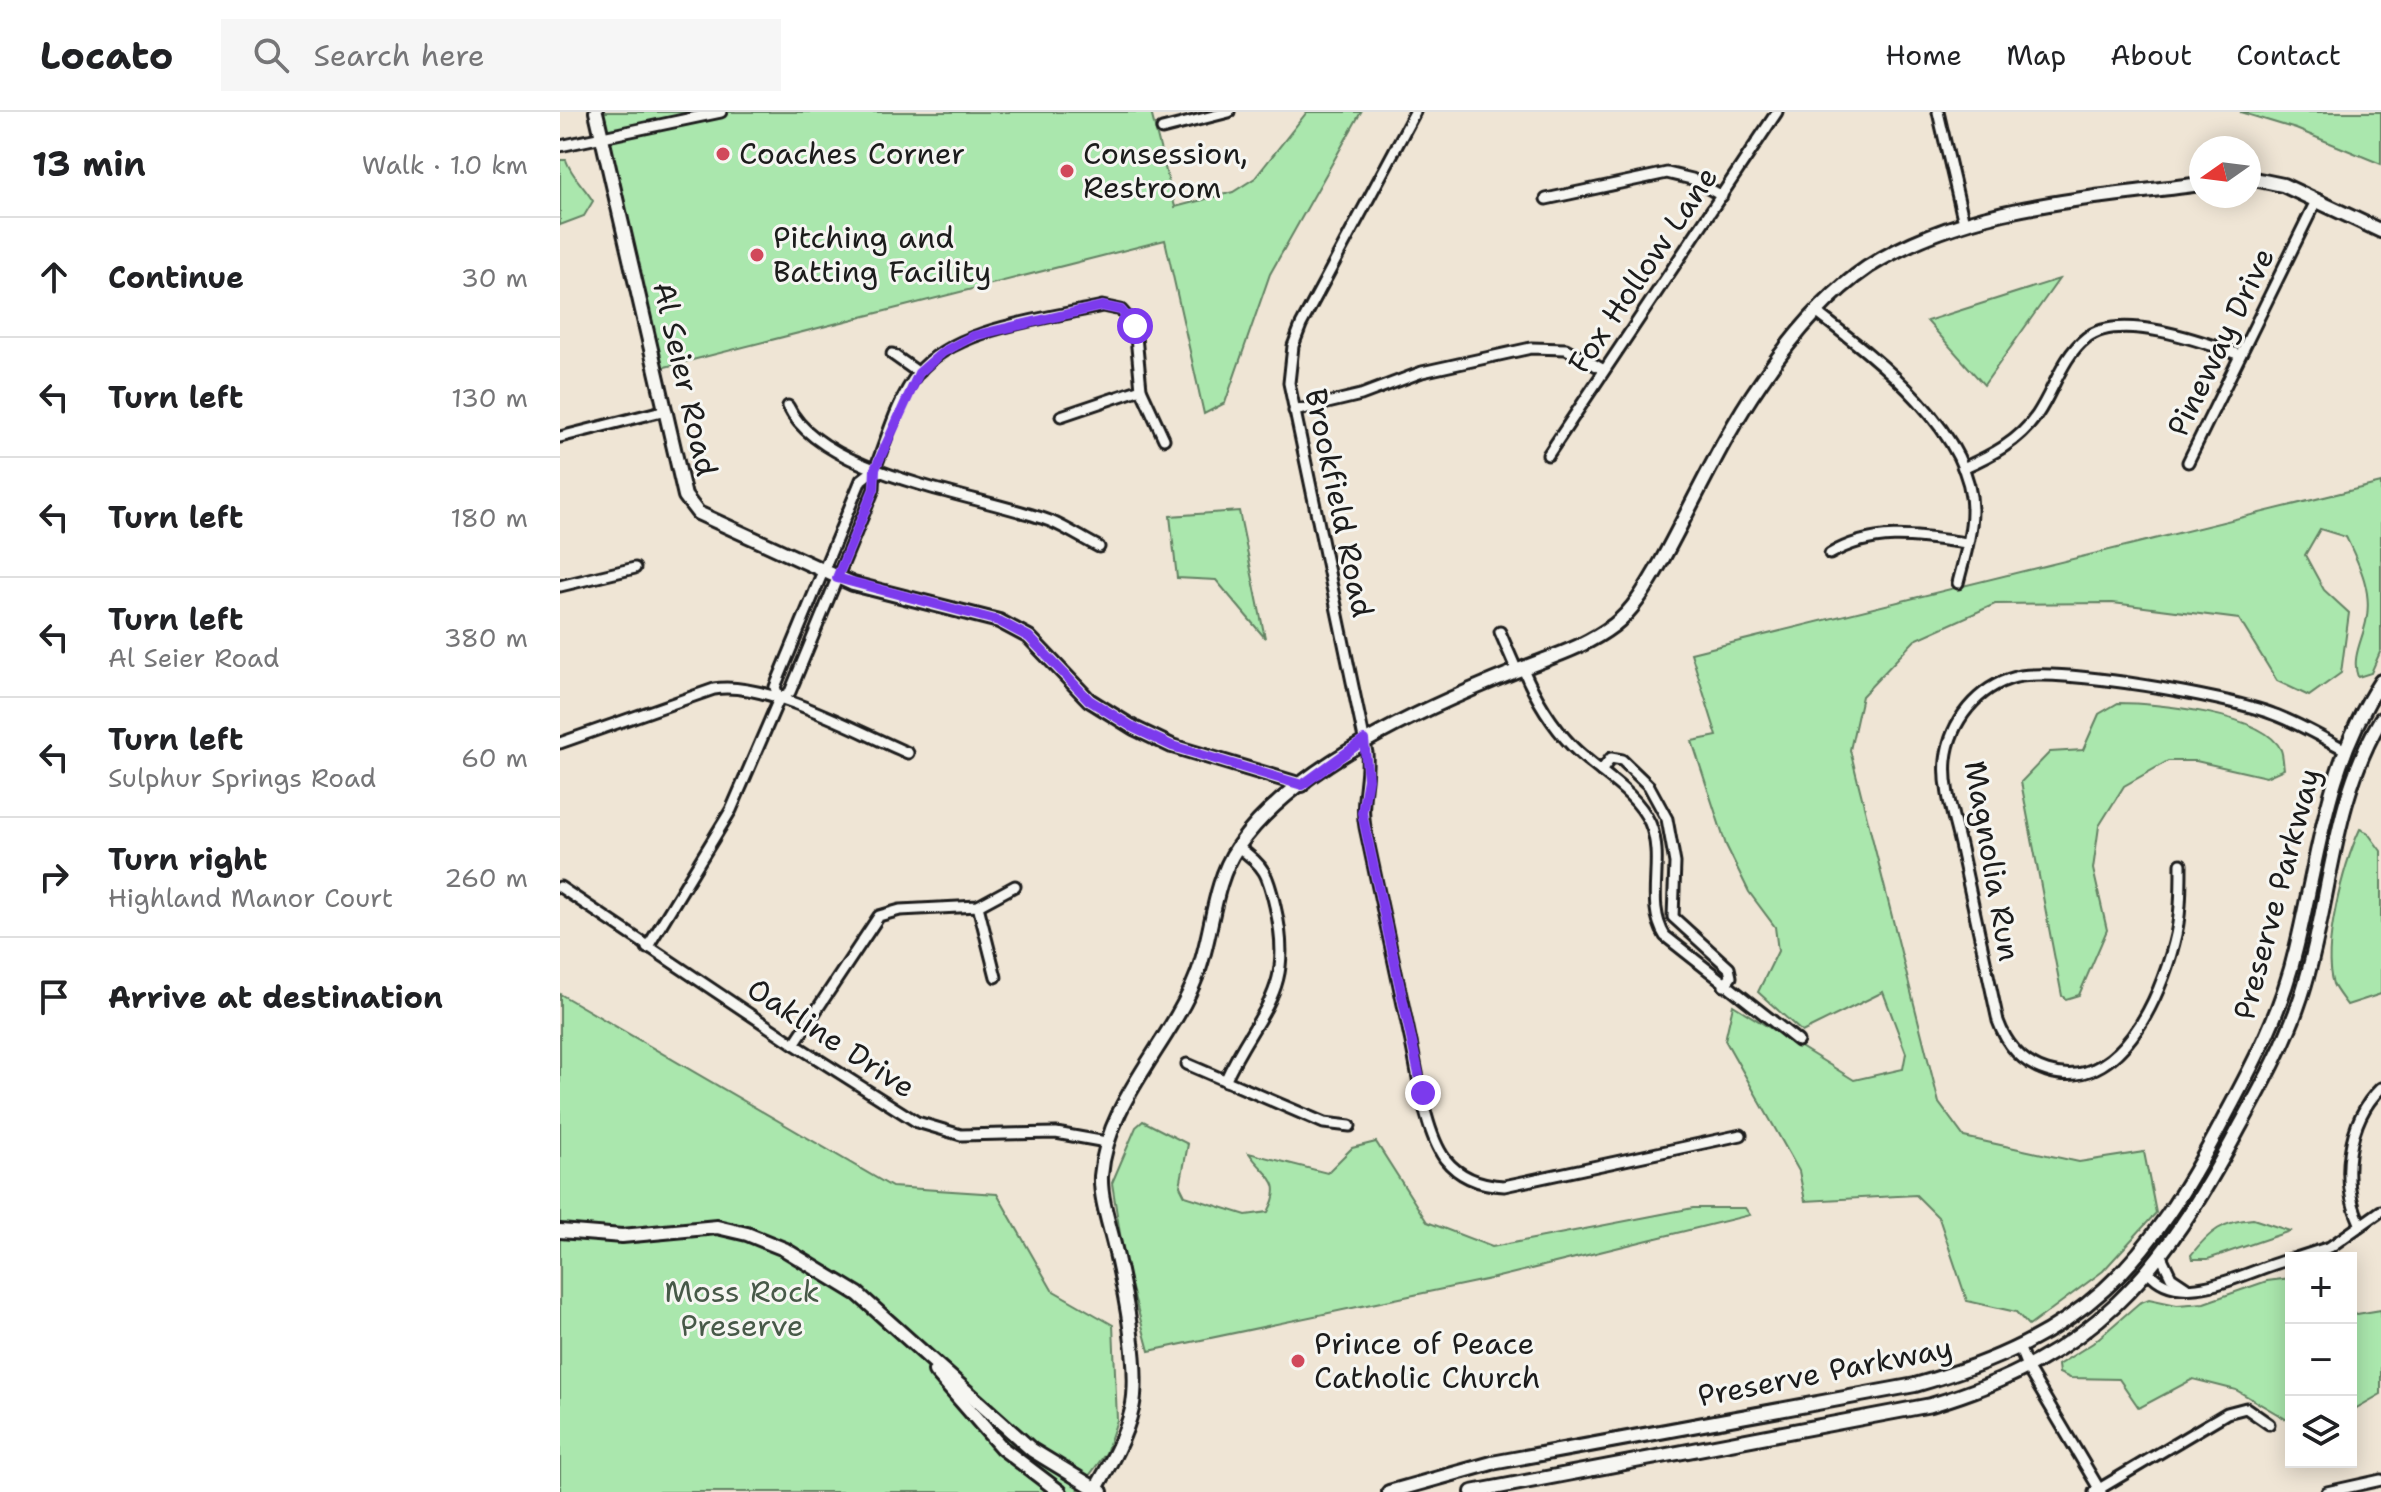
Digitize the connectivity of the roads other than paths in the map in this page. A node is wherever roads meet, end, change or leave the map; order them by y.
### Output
1 (596, 112) edge
2 (721, 112) edge
3 (1229, 112) edge
4 (1415, 112) edge
5 (1777, 112) edge
6 (1938, 112) edge
7 (1162, 129) dead end
8 (600, 140) junction
9 (560, 146) edge
10 (2261, 180) edge
11 (2189, 186) edge
12 (1722, 196) junction
13 (1546, 199) dead end
14 (2317, 199) junction
15 (1964, 223) junction
16 (2381, 231) edge
17 (1816, 312) junction
18 (892, 354) dead end
19 (2240, 355) junction
20 (1604, 370) junction
21 (919, 373) junction
22 (1141, 389) junction
23 (788, 406) dead end
24 (666, 410) junction
25 (1294, 411) junction
26 (1061, 416) dead end
27 (560, 437) edge
28 (1164, 439) dead end
29 (1548, 455) dead end
30 (2188, 462) dead end
31 (1963, 468) junction
32 (875, 469) junction
33 (846, 516) junction
34 (859, 521) junction
35 (1966, 543) junction
36 (1099, 547) dead end
37 (1830, 554) dead end
38 (635, 568) dead end
39 (823, 571) junction
40 (837, 578) junction
41 (1958, 583) dead end
42 (560, 586) edge
43 (1500, 632) dead end
44 (797, 634) junction
45 (812, 640) junction
46 (1520, 670) junction
47 (2381, 681) edge
48 (779, 699) junction
49 (2381, 719) edge
50 (1364, 740) junction
51 (560, 743) edge
52 (2344, 749) junction
53 (908, 753) dead end
54 (1601, 771) junction
55 (1302, 785) junction
56 (1238, 847) junction
57 (2181, 864) dead end
58 (1015, 886) dead end
59 (560, 887) edge
60 (978, 906) junction
61 (647, 948) junction
62 (996, 977) dead end
63 (1724, 986) junction
64 (1798, 1041) dead end
65 (794, 1044) junction
66 (1187, 1064) dead end
67 (1225, 1081) junction
68 (2381, 1088) edge
69 (1350, 1126) dead end
70 (1741, 1135) dead end
71 (1106, 1142) junction
72 (2381, 1211) edge
73 (2360, 1223) junction
74 (560, 1231) edge
75 (2313, 1252) edge
76 (2161, 1256) junction
77 (2285, 1260) edge
78 (2149, 1272) junction
79 (2189, 1289) junction
80 (897, 1326) junction
81 (2020, 1349) junction
82 (2028, 1369) junction
83 (2269, 1424) dead end
84 (2381, 1480) edge
85 (1097, 1491) edge
86 (2098, 1491) edge
87 (1060, 1492) edge
88 (1389, 1492) edge
89 (1472, 1492) edge
90 (2327, 1492) edge

1 - 8 street, Al Seier Road
2 - 8 street
3 - 7 street
4 - 25 street, Brookfield Road
5 - 12 street, Fox Hollow Lane
6 - 15 street
8 - 9 street
8 - 24 street, Al Seier Road
10 - 14 street
11 - 15 street
12 - 13 street
12 - 20 street, Fox Hollow Lane
14 - 16 street
14 - 19 street, Pineway Drive
15 - 17 street
17 - 31 street
17 - 46 street
18 - 21 street
19 - 30 street, Pineway Drive
19 - 31 street
20 - 25 street
20 - 29 street, Fox Hollow Lane
21 - 22 street
21 - 32 street
22 - 26 street
22 - 28 street
23 - 32 street
24 - 27 street
24 - 39 street, Al Seier Road
25 - 50 street, Brookfield Road
31 - 35 street
32 - 33 street
32 - 34 street
32 - 36 street
33 - 34 street
33 - 39 street
34 - 40 street
35 - 37 street
35 - 41 street
38 - 42 street
39 - 40 street, Al Seier Road
39 - 44 street
40 - 45 street
40 - 55 street, Al Seier Road
43 - 46 street
44 - 45 street
44 - 48 street
45 - 48 street
46 - 50 street
46 - 54 street
47 - 52 street, Preserve Parkway
48 - 51 street
48 - 53 street
48 - 61 street
49 - 76 street, Preserve Parkway
50 - 55 street
50 - 70 street, Brookfield Road
52 - 57 street, Magnolia Run
52 - 81 street, Preserve Parkway
54 - 63 street
54 - 63 street
55 - 56 street
56 - 67 street
56 - 71 street
58 - 60 street
59 - 61 street, Oakline Drive
60 - 62 street
60 - 65 street
61 - 65 street, Oakline Drive
63 - 64 street
65 - 71 street, Oakline Drive
66 - 67 street
67 - 69 street
68 - 73 street
71 - 85 street
72 - 73 street
73 - 75 street
74 - 80 street
76 - 78 street, Preserve Parkway
76 - 79 street
77 - 79 street
78 - 79 street
78 - 82 street, Preserve Parkway
80 - 85 street
80 - 87 street
81 - 82 street
81 - 88 street, Preserve Parkway
82 - 86 street
82 - 89 street, Preserve Parkway
83 - 86 street
84 - 90 street

